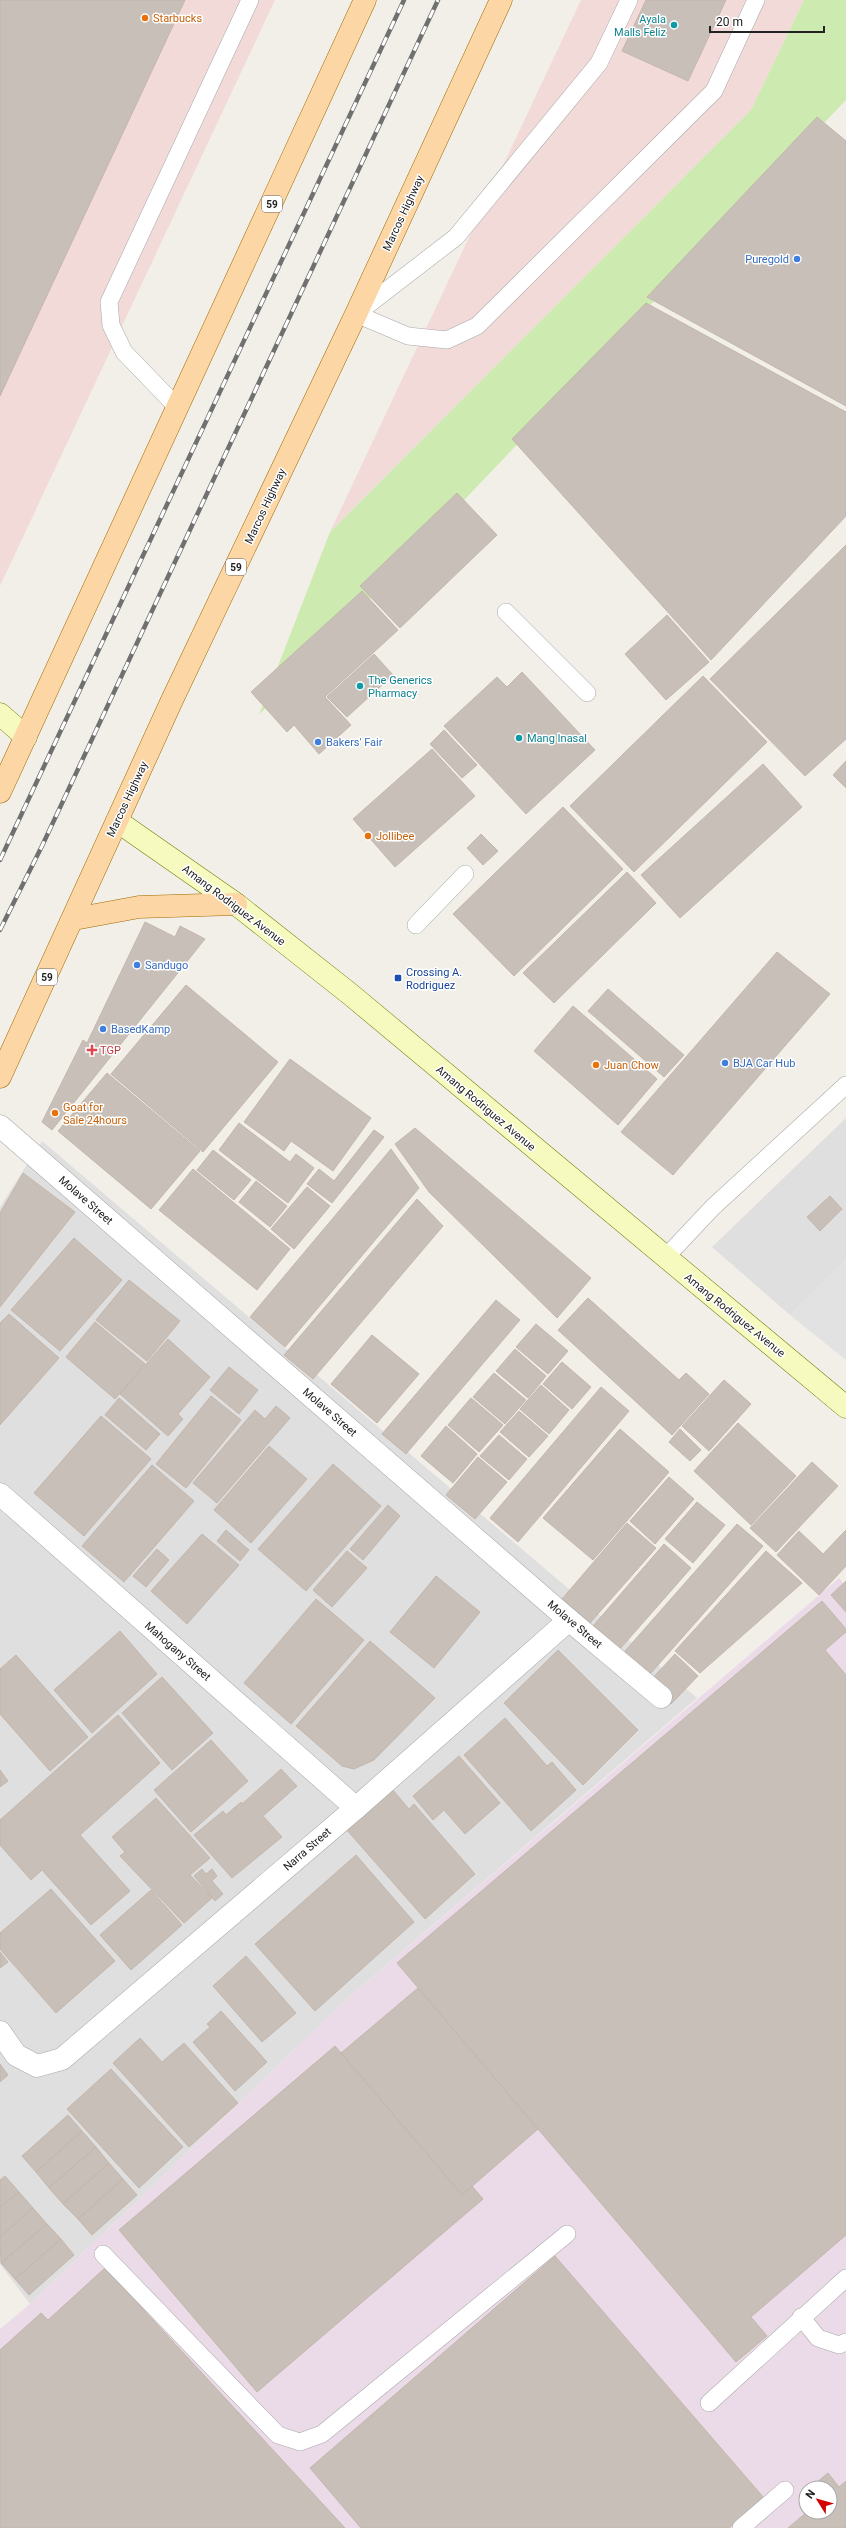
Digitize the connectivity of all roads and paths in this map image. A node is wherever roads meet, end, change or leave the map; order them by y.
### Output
1 (250, 0) edge
2 (365, 0) edge
3 (500, 0) edge
4 (629, 0) edge
5 (756, 0) edge
6 (356, 314) junction
7 (178, 408) junction
8 (506, 612) dead end
9 (587, 693) dead end
10 (0, 714) edge
11 (26, 737) junction
12 (0, 792) edge
13 (117, 820) junction
14 (465, 874) dead end
15 (236, 904) junction
16 (74, 919) junction
17 (416, 925) dead end
18 (0, 1077) edge
19 (846, 1085) edge
20 (0, 1126) edge
21 (665, 1258) junction
22 (846, 1407) edge
23 (0, 1494) edge
24 (569, 1620) junction
25 (661, 1697) dead end
26 (356, 1808) junction
27 (0, 2032) edge
28 (567, 2234) dead end
29 (103, 2254) dead end
30 (846, 2278) edge
31 (801, 2317) junction
32 (846, 2342) edge
33 (709, 2403) dead end
34 (785, 2490) dead end
35 (741, 2528) edge

1 - 7 lane
2 - 7 main road, 59
3 - 6 main road, Marcos Highway / 59
4 - 6 lane
5 - 6 lane
6 - 13 main road, Marcos Highway / 59
7 - 11 main road, 59
8 - 9 lane
10 - 11 main road
11 - 12 main road, 59
13 - 15 main road, Amang Rodriguez Avenue
13 - 16 main road, Marcos Highway / 59
14 - 17 lane
15 - 16 main road
15 - 21 main road, Amang Rodriguez Avenue
16 - 18 main road, Marcos Highway / 59
19 - 21 lane
20 - 24 street, Molave Street
21 - 22 main road, Amang Rodriguez Avenue
23 - 26 street, Mahogany Street
24 - 25 street, Molave Street
24 - 26 street, Narra Street
26 - 27 street, Narra Street
28 - 29 lane
30 - 31 lane
31 - 32 lane
31 - 33 lane
34 - 35 lane

